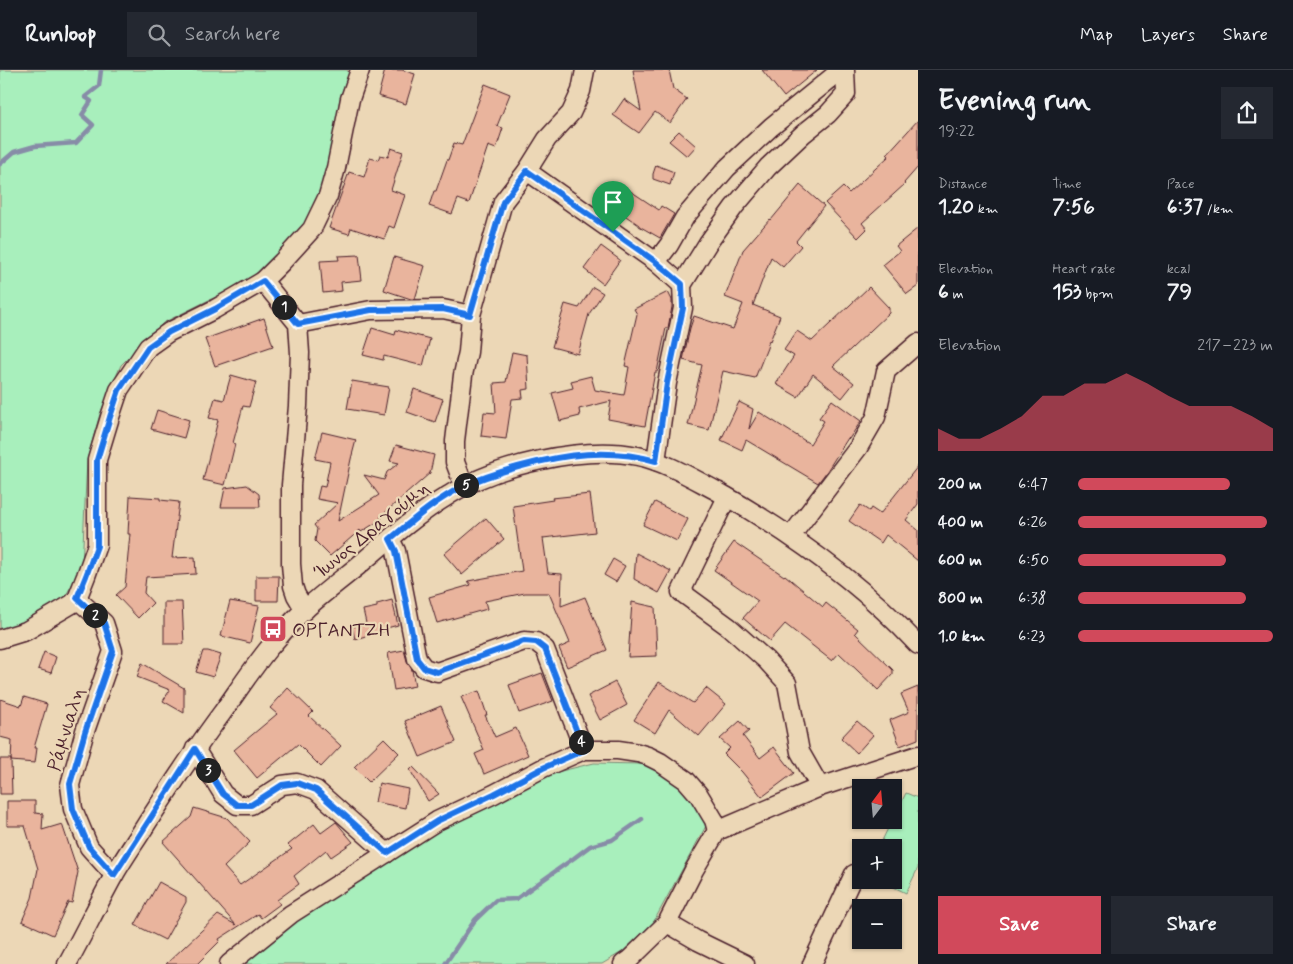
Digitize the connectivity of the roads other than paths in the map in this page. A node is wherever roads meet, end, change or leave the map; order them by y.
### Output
1 (360, 70) edge
2 (585, 70) edge
3 (843, 70) edge
4 (527, 171) junction
5 (656, 262) junction
6 (263, 281) junction
7 (682, 284) junction
8 (470, 315) junction
9 (298, 324) junction
10 (918, 343) edge
11 (656, 461) junction
12 (464, 486) junction
13 (728, 497) junction
14 (791, 536) junction
15 (390, 539) junction
16 (77, 598) junction
17 (305, 610) junction
18 (0, 639) edge
19 (918, 645) edge
20 (195, 749) junction
21 (584, 750) junction
22 (918, 755) edge
23 (820, 787) junction
24 (717, 831) junction
25 (387, 853) junction
26 (114, 875) junction
27 (852, 878) edge
28 (667, 923) junction
29 (67, 964) edge
30 (229, 964) edge
31 (623, 964) edge
32 (745, 964) edge
33 (812, 964) edge

1 - 6 street
2 - 4 street
3 - 5 street
3 - 7 street
4 - 5 street
4 - 8 street
5 - 7 street
6 - 9 street
6 - 16 street
7 - 11 street
8 - 9 street
8 - 12 street
9 - 17 street
10 - 14 street
11 - 12 street, Ίωνος Δραγούμη
11 - 13 street, Ίωνος Δραγούμη
12 - 15 street, Ίωνος Δραγούμη
13 - 14 street, Ίωνος Δραγούμη
13 - 23 street
14 - 19 street, Ίωνος Δραγούμη
15 - 17 street, Ίωνος Δραγούμη
15 - 21 street
16 - 18 street
16 - 26 street, Ράμνιαλη
17 - 20 street, Ίωνος Δραγούμη
20 - 25 street
20 - 26 street, Ίωνος Δραγούμη
21 - 24 street
21 - 25 street
22 - 23 street
23 - 24 street
24 - 28 street
25 - 30 street
26 - 29 street, Ίωνος Δραγούμη
27 - 33 street
28 - 31 street
28 - 32 street

